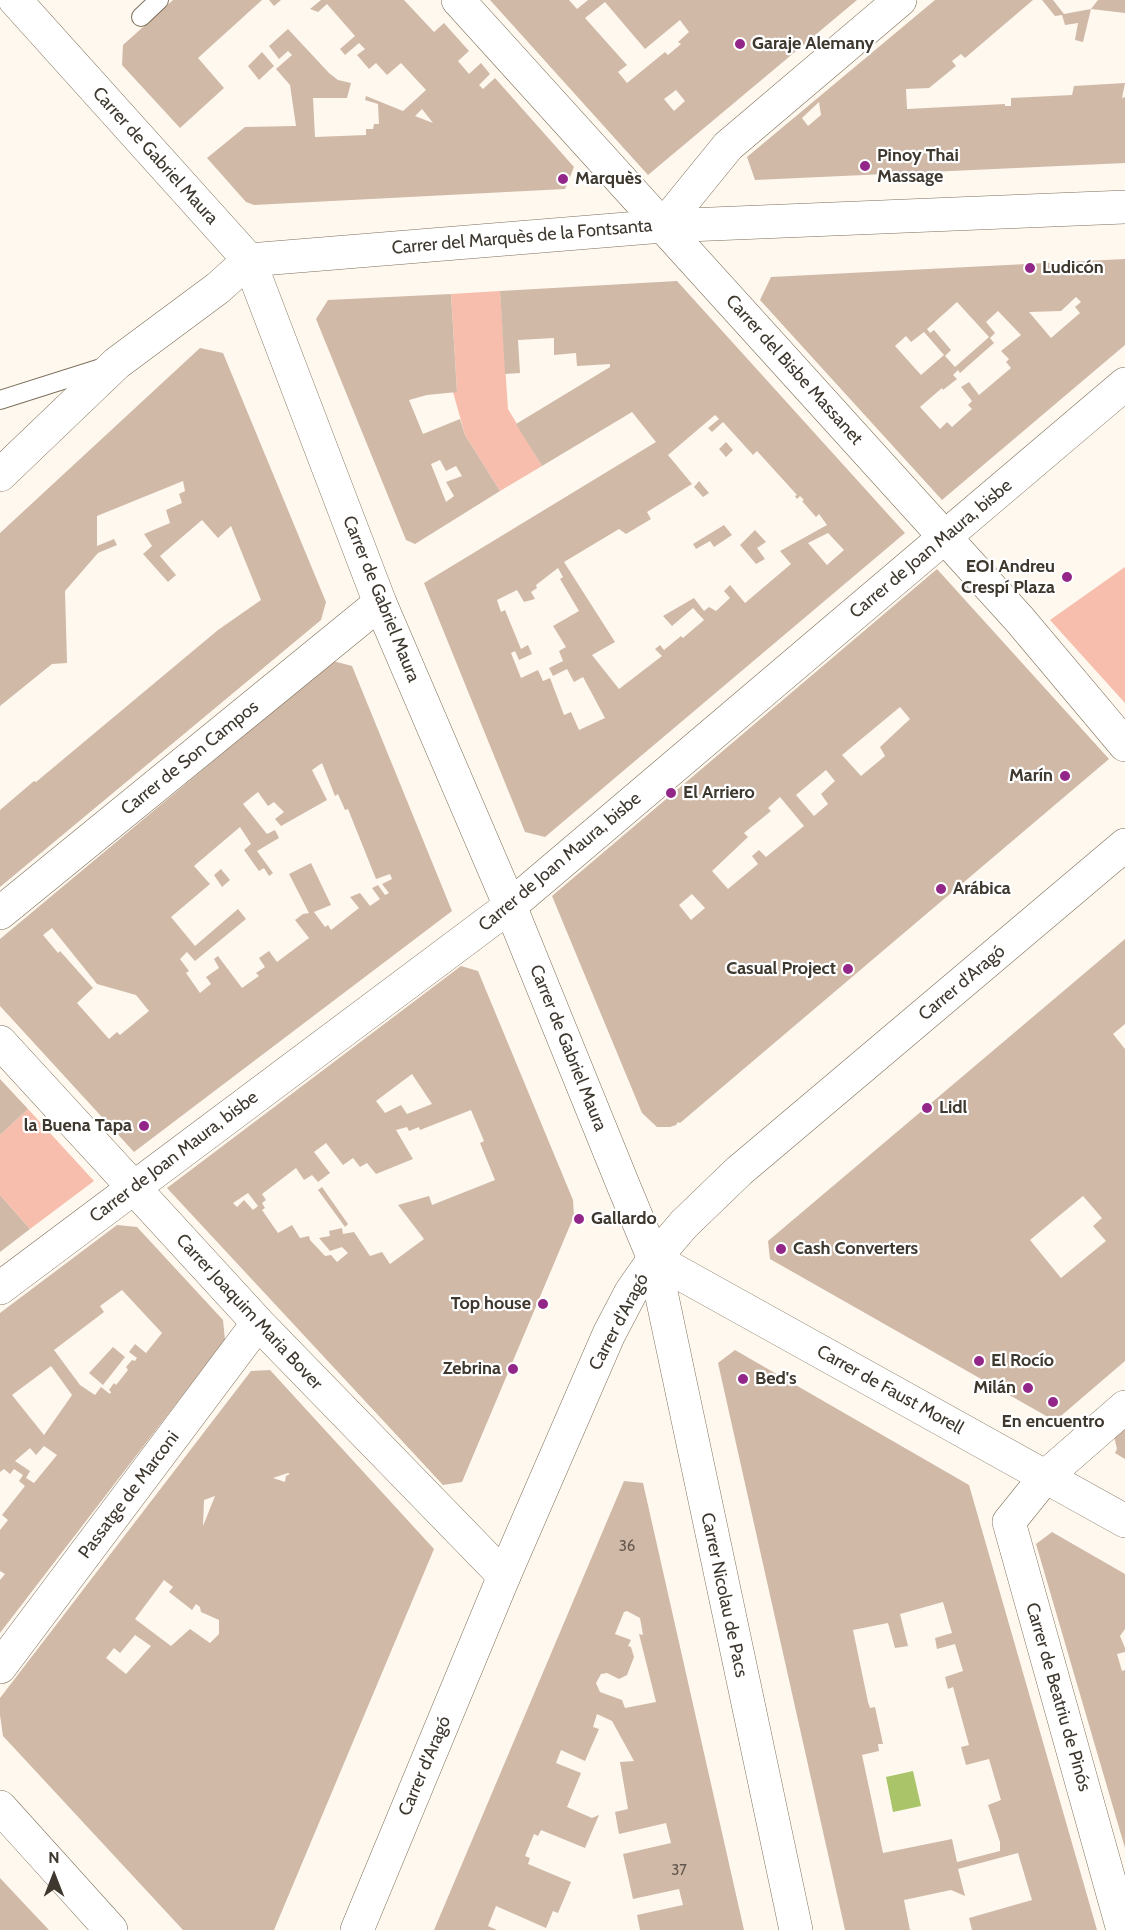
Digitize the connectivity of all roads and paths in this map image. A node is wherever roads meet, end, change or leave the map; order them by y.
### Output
1 (15, 0) edge
2 (159, 0) edge
3 (458, 0) edge
4 (900, 0) edge
5 (141, 16) dead end
6 (1125, 207) edge
7 (663, 226) junction
8 (249, 260) junction
9 (117, 363) junction
10 (1125, 384) edge
11 (0, 400) edge
12 (0, 475) edge
13 (945, 537) junction
14 (380, 603) junction
15 (1125, 745) edge
16 (1125, 845) edge
17 (510, 906) junction
18 (0, 913) edge
19 (0, 1042) edge
20 (133, 1188) junction
21 (654, 1260) junction
22 (0, 1288) edge
23 (258, 1323) junction
24 (1125, 1407) edge
25 (1046, 1476) junction
26 (1125, 1521) edge
27 (504, 1576) junction
28 (0, 1667) edge
29 (0, 1807) edge
30 (111, 1930) edge
31 (357, 1930) edge
32 (796, 1930) edge
33 (1123, 1930) edge

1 - 8 street, Carrer de Gabriel Maura
2 - 5 lane
3 - 7 street, Carrer del Bisbe Massanet
4 - 7 street
6 - 7 street, Carrer del Marquès de la Fontsanta
7 - 8 street, Carrer del Marquès de la Fontsanta
7 - 13 street, Carrer del Bisbe Massanet
8 - 9 street
8 - 14 street, Carrer de Gabriel Maura
9 - 11 lane
9 - 12 street
10 - 13 street, Carrer de Joan Maura, bisbe
13 - 15 street, Carrer del Bisbe Massanet
13 - 17 street, Carrer de Joan Maura, bisbe
14 - 17 street, Carrer de Gabriel Maura
14 - 18 street, Carrer de Son Campos
16 - 21 street, Carrer d'Aragó
17 - 20 street, Carrer de Joan Maura, bisbe
17 - 21 street, Carrer de Gabriel Maura
19 - 20 street, Carrer Joaquim Maria Bover
20 - 22 street, Carrer de Joan Maura, bisbe
20 - 23 street, Carrer Joaquim Maria Bover
21 - 25 street, Carrer de Faust Morell
21 - 27 street, Carrer d'Aragó
21 - 32 street, Carrer Nicolau de Pacs
23 - 27 street, Carrer Joaquim Maria Bover
23 - 28 street, Passatge de Marconi
24 - 25 street
25 - 26 street, Carrer de Faust Morell
25 - 33 street, Carrer de Beatriu de Pinós
27 - 31 street, Carrer d'Aragó
29 - 30 street

